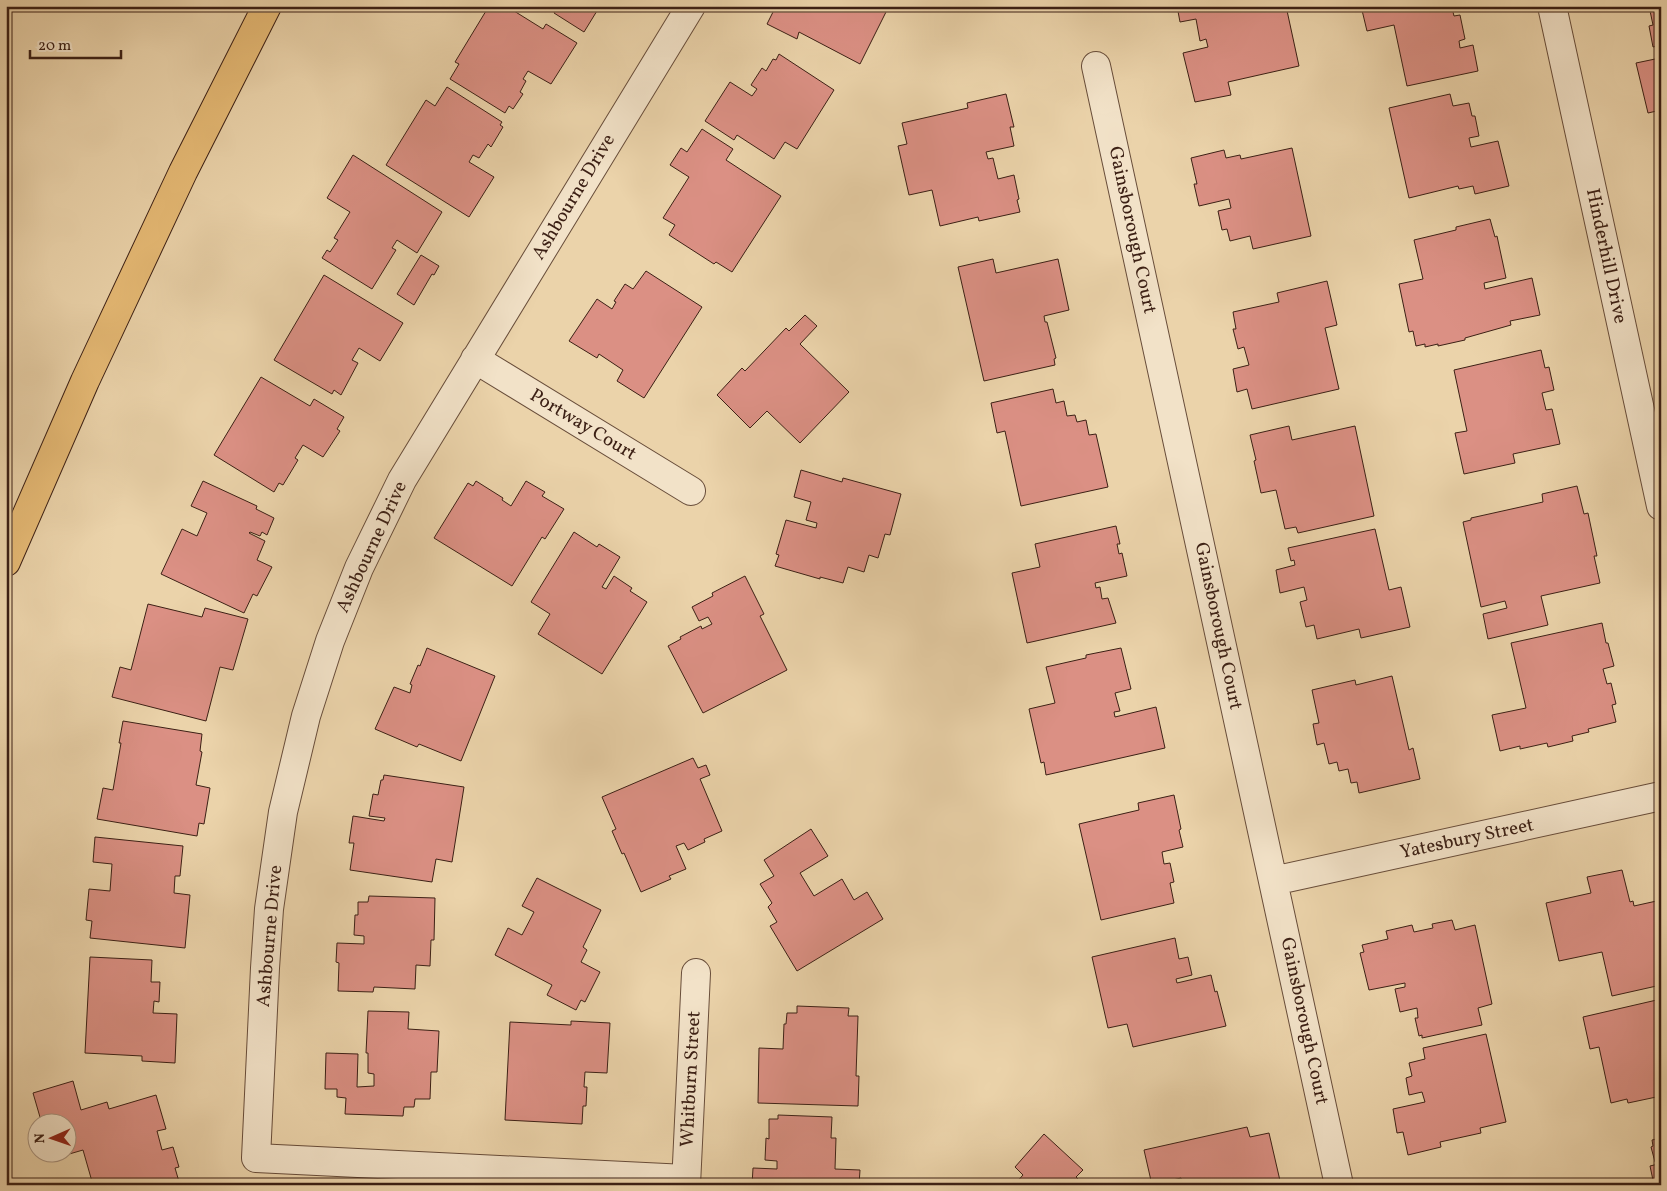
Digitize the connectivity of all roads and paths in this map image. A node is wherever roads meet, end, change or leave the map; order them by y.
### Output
1 (267, 6) edge
2 (691, 6) edge
3 (1552, 6) edge
4 (1096, 66) dead end
5 (475, 359) junction
6 (691, 491) dead end
7 (1661, 506) edge
8 (6, 562) edge
9 (1661, 796) edge
10 (1273, 881) junction
11 (696, 973) dead end
12 (686, 1182) edge
13 (1339, 1185) edge

1 - 8 highway
2 - 5 street, Ashbourne Drive
3 - 7 street, Hinderhill Drive
4 - 10 street, Gainsborough Court
5 - 6 street, Portway Court
5 - 12 street, Ashbourne Drive
9 - 10 street, Yatesbury Street
10 - 13 street, Gainsborough Court
11 - 12 street, Whitburn Street

